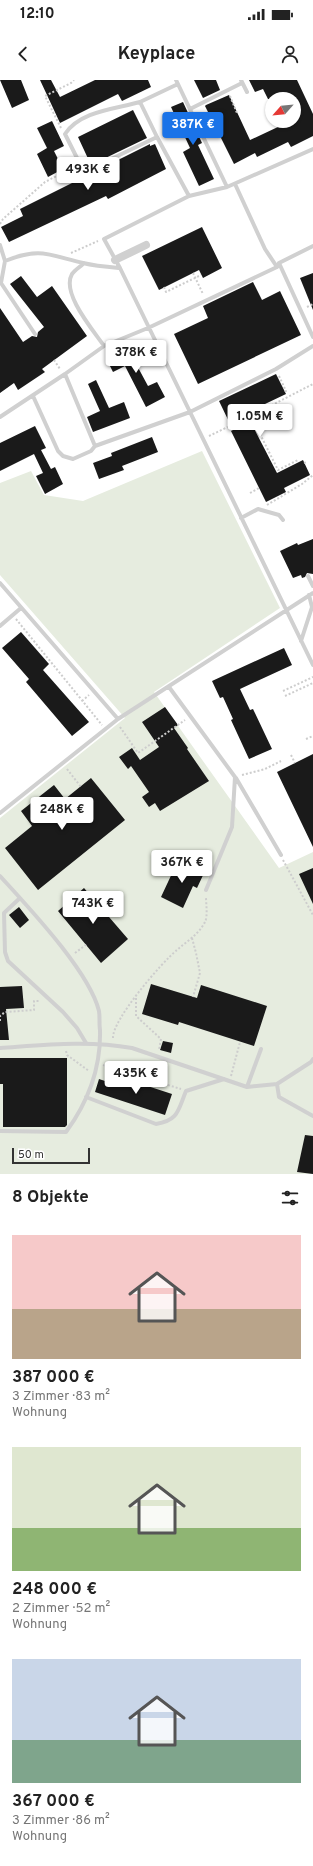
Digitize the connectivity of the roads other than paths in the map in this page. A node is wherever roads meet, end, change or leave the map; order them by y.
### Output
1 (177, 82) edge
2 (242, 82) edge
3 (247, 92) dead end
4 (140, 102) junction
5 (190, 109) junction
6 (157, 138) junction
7 (313, 149) edge
8 (235, 184) junction
9 (228, 187) junction
10 (189, 196) junction
11 (0, 245) edge
12 (146, 245) dead end
13 (313, 246) edge
14 (116, 260) junction
15 (5, 261) junction
16 (84, 263) junction
17 (278, 265) junction
18 (120, 268) junction
19 (148, 328) junction
20 (34, 334) dead end
21 (313, 337) edge
22 (104, 346) junction
23 (313, 346) edge
24 (65, 375) junction
25 (33, 396) junction
26 (190, 412) junction
27 (0, 417) edge
28 (95, 446) junction
29 (242, 518) junction
30 (283, 520) dead end
31 (308, 576) dead end
32 (0, 583) edge
33 (313, 586) edge
34 (311, 594) edge
35 (21, 608) junction
36 (286, 609) junction
37 (0, 626) edge
38 (302, 641) junction
39 (313, 665) edge
40 (169, 687) junction
41 (117, 720) junction
42 (235, 777) junction
43 (0, 813) edge
44 (281, 856) road end
45 (0, 876) edge
46 (206, 890) road end
47 (20, 898) junction
48 (86, 1043) junction
49 (100, 1045) junction
50 (0, 1048) edge
51 (261, 1049) dead end
52 (313, 1059) edge
53 (225, 1079) junction
54 (277, 1084) junction
55 (247, 1087) junction
56 (86, 1097) junction
57 (313, 1116) edge
58 (0, 1131) edge

1 - 4 lane
1 - 5 lane
2 - 3 lane
2 - 5 lane
4 - 6 lane
4 - 6 lane
5 - 9 lane
6 - 10 lane
7 - 8 lane
8 - 9 lane
8 - 17 lane
9 - 10 lane
10 - 14 lane
11 - 15 lane
12 - 14 street
13 - 17 lane
14 - 18 lane
15 - 16 lane
15 - 20 lane
16 - 18 lane
16 - 22 lane
17 - 19 lane
17 - 21 lane
18 - 19 lane
19 - 22 lane
19 - 26 lane
22 - 24 lane
23 - 26 lane
24 - 25 lane
24 - 28 lane
25 - 27 lane
25 - 28 lane
26 - 28 lane
26 - 29 lane
29 - 30 lane
29 - 36 lane
31 - 33 lane
32 - 35 lane
34 - 36 lane
34 - 38 lane
35 - 37 lane
35 - 41 lane
36 - 38 lane
36 - 40 lane
38 - 39 lane
40 - 41 lane
40 - 42 lane
41 - 43 lane
42 - 44 lane
42 - 46 lane
45 - 47 lane
47 - 48 lane
47 - 49 lane
48 - 49 lane
48 - 50 lane
49 - 53 lane
49 - 56 lane
51 - 55 lane
52 - 54 lane
53 - 55 lane
53 - 56 lane
54 - 55 lane
54 - 57 lane
56 - 58 lane

